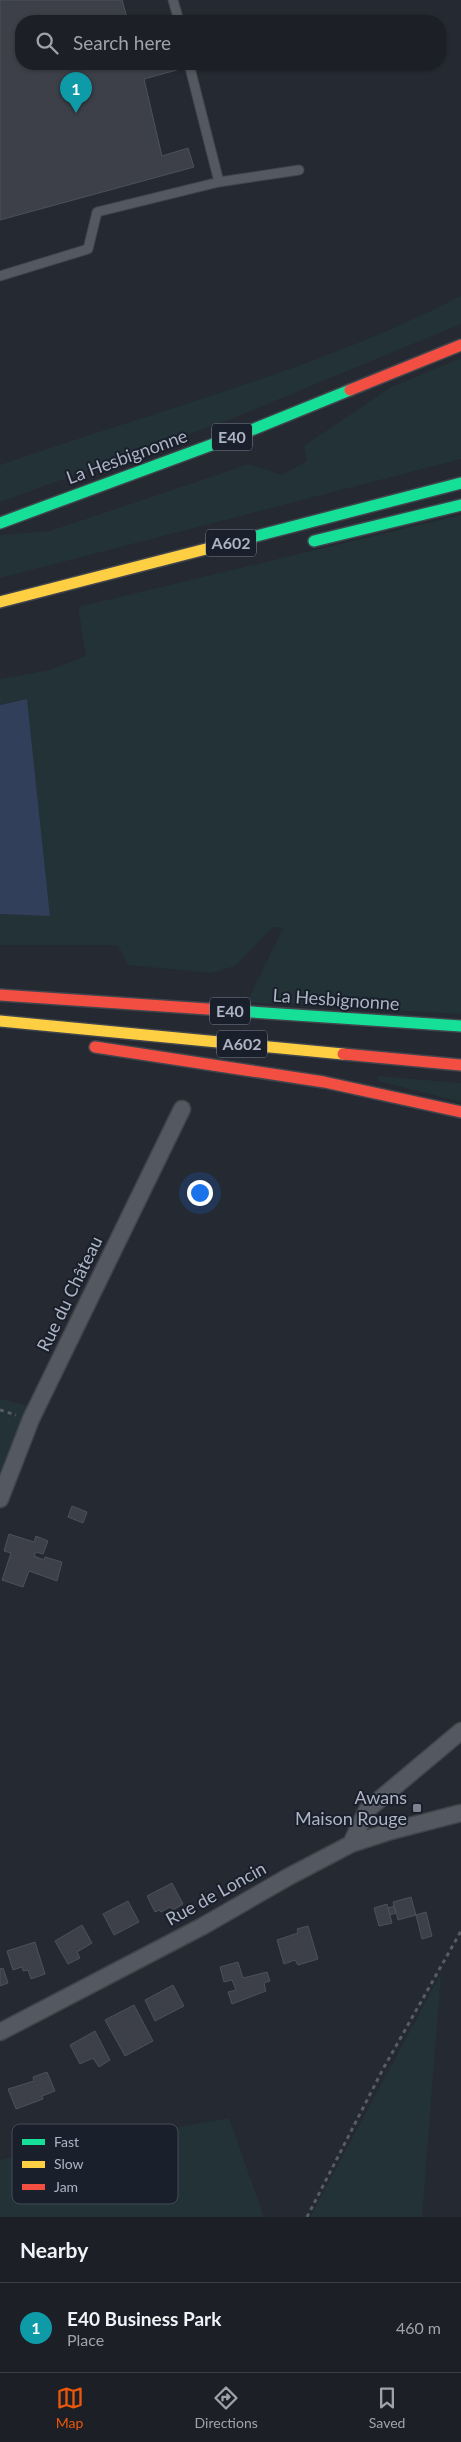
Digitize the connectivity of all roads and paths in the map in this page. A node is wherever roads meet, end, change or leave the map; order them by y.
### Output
1 (173, 0) edge
2 (177, 15) edge
3 (192, 70) edge
4 (299, 170) dead end
5 (220, 182) junction
6 (0, 276) edge
7 (461, 345) edge
8 (461, 483) edge
9 (461, 506) edge
10 (0, 523) edge
11 (298, 545) dead end
12 (0, 602) edge
13 (0, 995) edge
14 (0, 1021) edge
15 (24, 1023) junction
16 (461, 1026) edge
17 (46, 1037) dead end
18 (80, 1045) dead end
19 (461, 1065) edge
20 (182, 1109) dead end
21 (461, 1112) edge
22 (0, 1499) edge
23 (461, 1731) edge
24 (461, 1813) edge
25 (351, 1844) junction
26 (461, 1931) edge
27 (0, 2032) edge
28 (307, 2217) edge

1 - 2 lane
3 - 5 lane
4 - 5 lane
5 - 6 lane
7 - 10 highway, La Hesbignonne / E40
8 - 12 highway, A602
9 - 11 highway
13 - 16 highway, La Hesbignonne / E40
14 - 15 highway
15 - 17 highway
15 - 19 highway, A602
18 - 21 highway
20 - 22 street, Rue du Château
23 - 25 street
24 - 25 street, Rue de Loncin
25 - 27 street, Rue de Loncin
26 - 28 path

